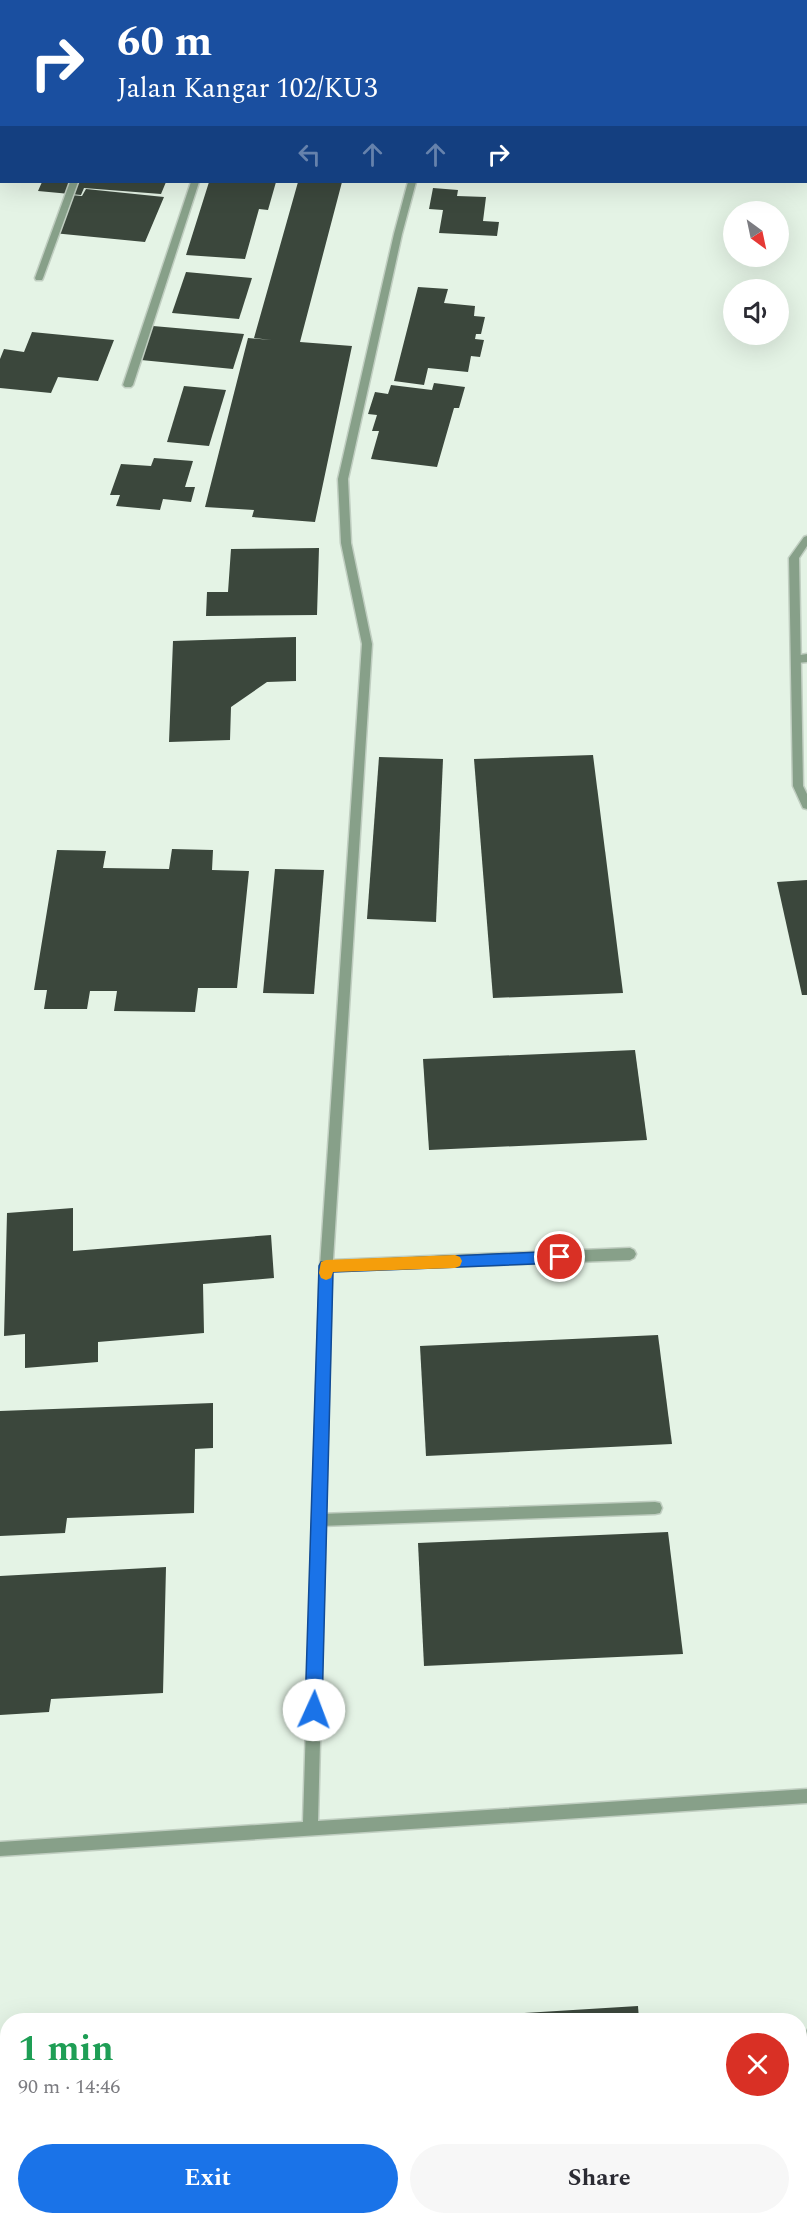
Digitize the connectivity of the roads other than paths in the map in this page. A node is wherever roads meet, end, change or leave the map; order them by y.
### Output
1 (74, 183) edge
2 (195, 183) edge
3 (412, 183) edge
4 (39, 278) dead end
5 (128, 385) dead end
6 (807, 539) edge
7 (802, 658) edge
8 (807, 805) edge
9 (630, 1254) dead end
10 (326, 1266) junction
11 (655, 1508) dead end
12 (320, 1520) junction
13 (807, 1796) edge
14 (310, 1828) junction
15 (0, 1849) edge

1 - 4 street
2 - 5 street
3 - 10 street
6 - 7 street
7 - 8 street
9 - 10 street
10 - 12 street
11 - 12 street
12 - 14 street
13 - 14 street
14 - 15 street

